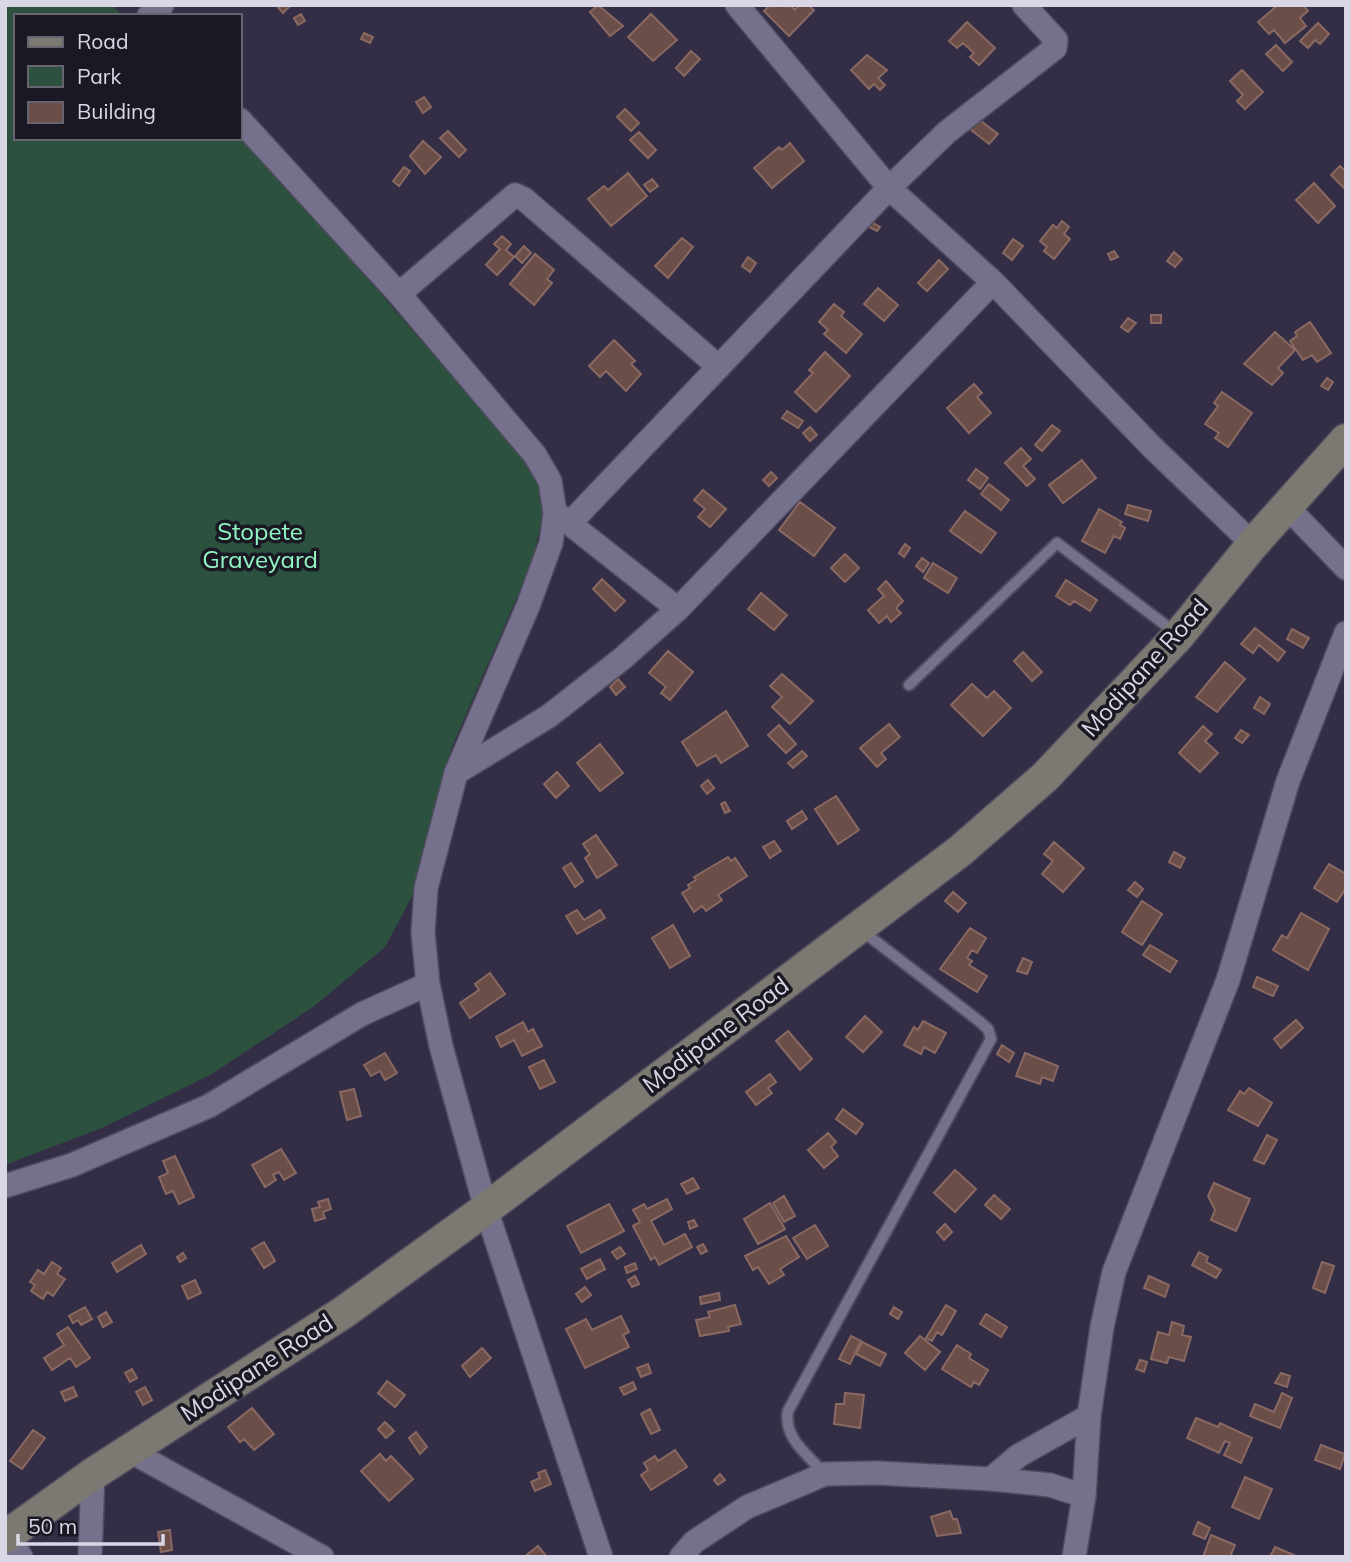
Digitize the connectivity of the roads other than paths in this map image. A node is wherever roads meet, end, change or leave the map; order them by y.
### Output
1 (737, 5) edge
2 (1024, 5) edge
3 (242, 122) edge
4 (889, 188) junction
5 (993, 282) junction
6 (399, 294) junction
7 (719, 367) junction
8 (1346, 440) edge
9 (1287, 507) junction
10 (563, 518) junction
11 (1253, 544) junction
12 (1346, 568) edge
13 (678, 609) junction
14 (1346, 633) edge
15 (1179, 635) junction
16 (909, 685) dead end
17 (456, 773) junction
18 (858, 928) junction
19 (428, 984) junction
20 (5, 1186) edge
21 (486, 1209) junction
22 (1089, 1416) junction
23 (130, 1451) junction
24 (93, 1474) junction
25 (825, 1474) junction
26 (991, 1479) junction
27 (1084, 1496) junction
28 (11, 1543) edge
29 (90, 1557) edge
30 (322, 1557) edge
31 (601, 1557) edge
32 (681, 1557) edge
33 (1073, 1557) edge

1 - 4 street
2 - 4 street
3 - 6 street
4 - 5 street
4 - 7 street
5 - 11 street
5 - 13 street
6 - 7 street
6 - 10 street
7 - 10 street
8 - 9 main road, Modipane Road
9 - 11 main road, Modipane Road
9 - 12 street
10 - 13 street
10 - 17 street
11 - 15 main road, Modipane Road
13 - 17 street
14 - 22 street
15 - 16 lane
15 - 18 main road, Modipane Road
17 - 19 street
18 - 21 main road, Modipane Road
18 - 25 lane
19 - 20 street
19 - 21 street
21 - 23 main road, Modipane Road
21 - 31 street
22 - 26 street
22 - 27 street
23 - 24 main road, Modipane Road
23 - 30 street
24 - 28 main road, Modipane Road
24 - 29 street
25 - 26 street
25 - 32 street
26 - 27 street
27 - 33 street

